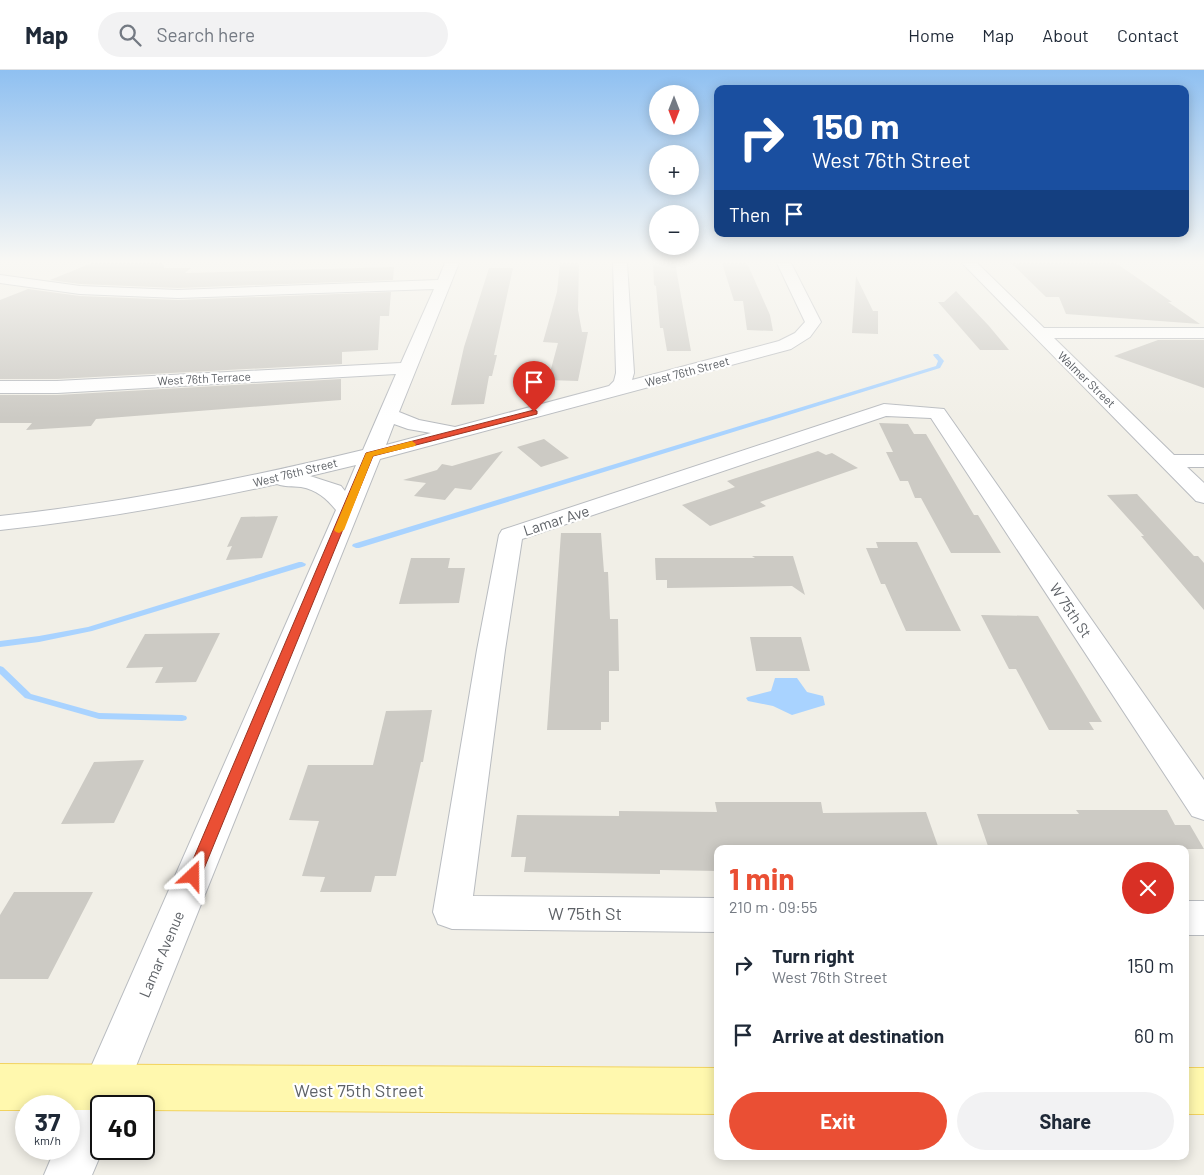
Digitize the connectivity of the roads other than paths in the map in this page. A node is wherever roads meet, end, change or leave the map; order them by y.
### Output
1 (430, 315) edge
2 (622, 315) edge
3 (809, 315) edge
4 (1022, 315) edge
5 (1041, 333) junction
6 (1204, 333) edge
7 (624, 356) junction
8 (407, 368) junction
9 (684, 372) junction
10 (0, 387) edge
11 (617, 389) junction
12 (937, 413) joint
13 (388, 414) junction
14 (462, 431) junction
15 (370, 454) junction
16 (1169, 461) junction
17 (1204, 461) edge
18 (270, 479) junction
19 (1204, 496) edge
20 (348, 510) junction
21 (0, 523) edge
22 (1204, 807) edge
23 (452, 912) joint
24 (714, 915) edge
25 (1189, 918) edge
26 (1204, 918) edge
27 (0, 1088) edge
28 (104, 1088) junction
29 (714, 1091) edge
30 (1189, 1091) edge
31 (1204, 1091) edge
32 (68, 1175) edge

1 - 8 street, Lamar Avenue
2 - 7 street
3 - 9 street, West 76th Street
4 - 5 street, Walmer Street
5 - 6 street
5 - 16 street, Walmer Street
7 - 9 street
7 - 11 street
8 - 10 street, West 76th Terrace
8 - 13 street, Lamar Avenue
9 - 11 street, West 76th Street
11 - 14 street, West 76th Street
12 - 22 street, W 75th St
12 - 23 street, Lamar Ave
13 - 14 street
13 - 15 street, Lamar Avenue
14 - 15 street, West 76th Street
15 - 18 street, West 76th Street
15 - 20 street, Lamar Avenue
16 - 17 street
16 - 19 street, Walmer Street
18 - 20 street
18 - 21 street, West 76th Street
20 - 28 street, Lamar Avenue
23 - 24 street, W 75th St
25 - 26 street
27 - 28 main road, West 75th Street
28 - 29 main road, West 75th Street
28 - 32 street, Lamar Avenue
30 - 31 main road

